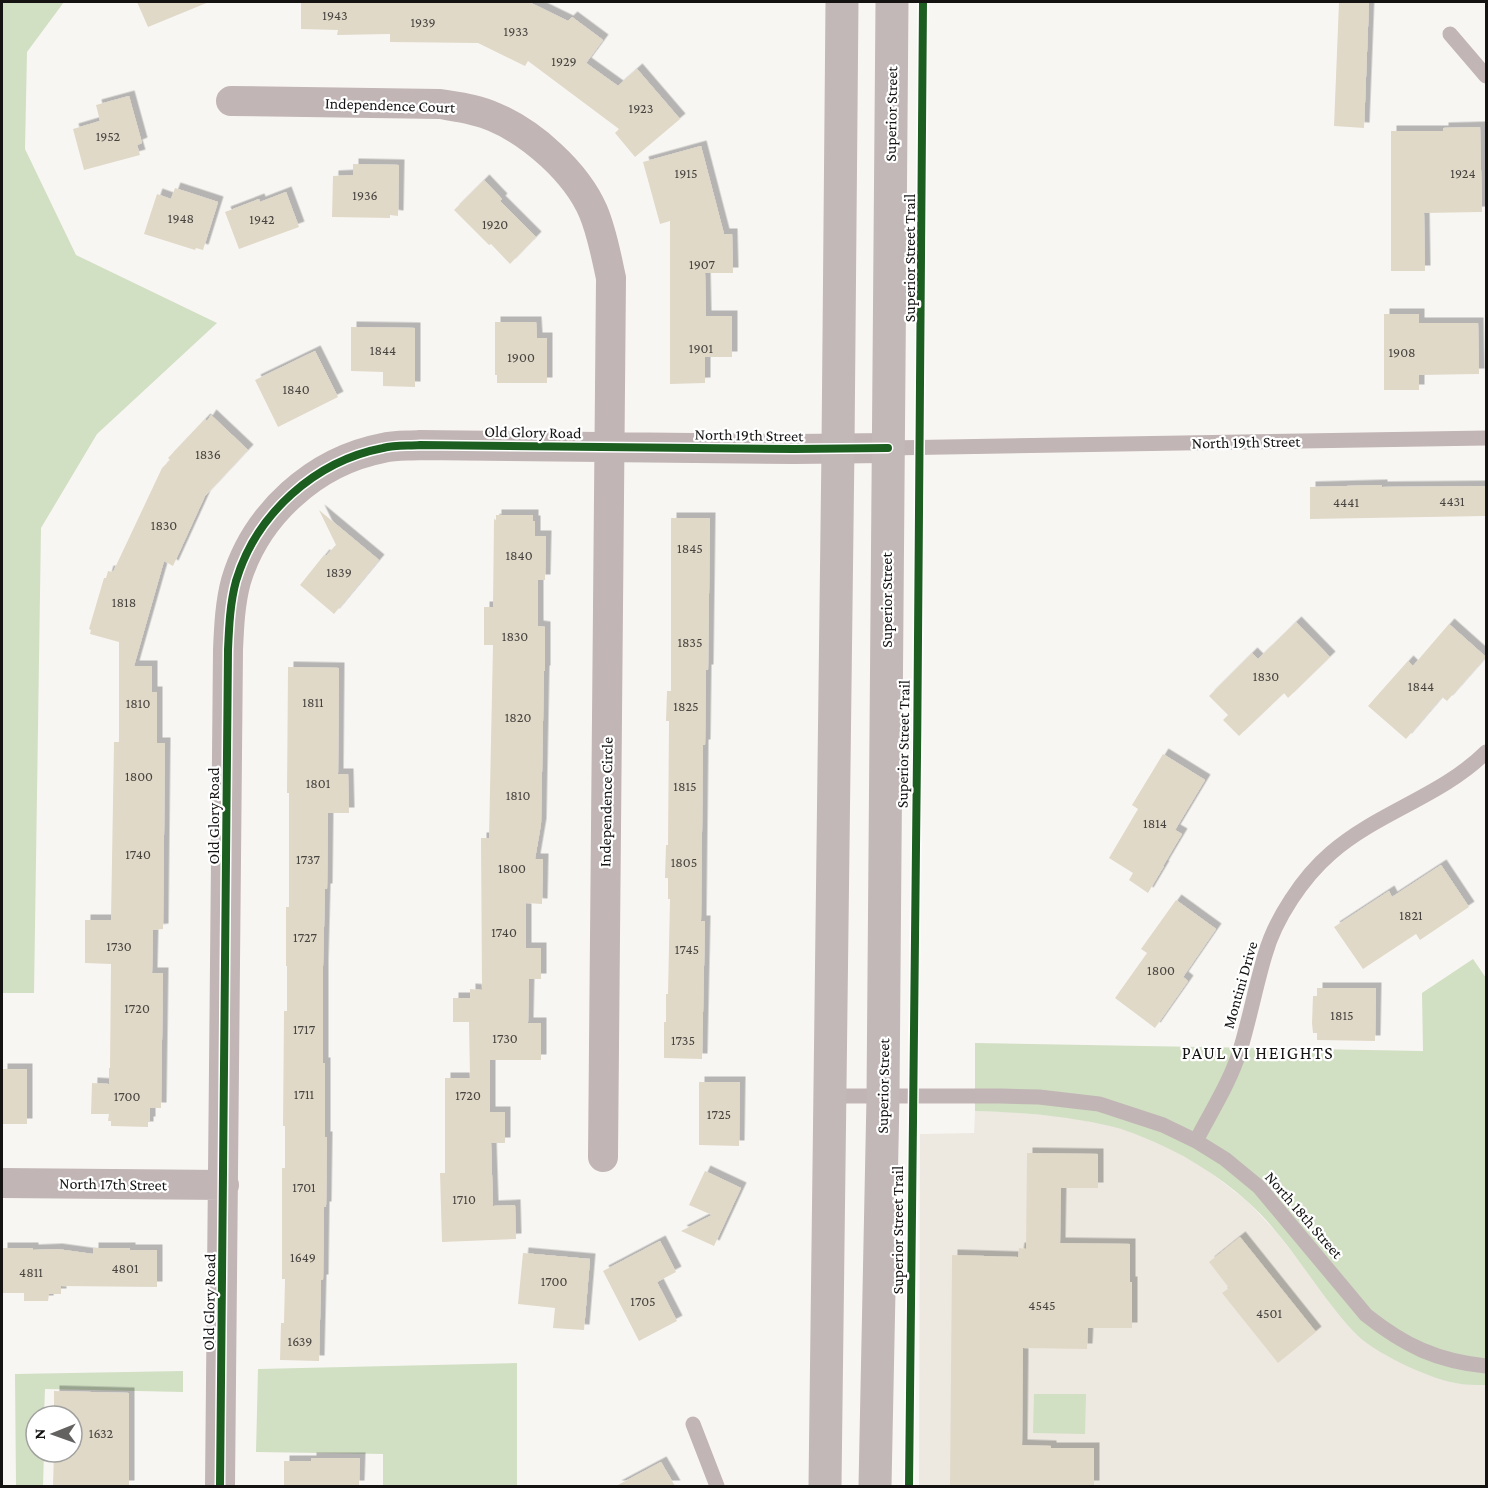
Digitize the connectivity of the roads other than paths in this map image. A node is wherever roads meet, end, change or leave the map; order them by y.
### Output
1 (842, 2) edge
2 (892, 2) edge
3 (1450, 34) dead end
4 (1486, 76) edge
5 (231, 101) dead end
6 (1486, 438) edge
7 (610, 446) junction
8 (838, 448) junction
9 (888, 448) junction
10 (1486, 752) edge
11 (830, 1096) junction
12 (883, 1097) junction
13 (1196, 1141) junction
14 (603, 1157) dead end
15 (2, 1183) edge
16 (224, 1185) junction
17 (1486, 1366) edge
18 (693, 1424) dead end
19 (220, 1486) edge
20 (717, 1486) edge
21 (825, 1486) edge
22 (875, 1486) edge

1 - 8 main road
2 - 9 main road, Superior Street
3 - 4 lane
5 - 7 street, Independence Court
6 - 9 lane, North 19th Street
7 - 8 street, North 19th Street
7 - 14 street, Independence Circle
7 - 16 street, Old Glory Road
8 - 9 street, North 19th Street
8 - 11 main road
9 - 12 main road, Superior Street
10 - 13 lane, Montini Drive
11 - 12 lane, North 18th Street
11 - 21 main road
12 - 13 lane, North 18th Street
12 - 22 main road, Superior Street
13 - 17 lane, North 18th Street
15 - 16 street, North 17th Street
16 - 19 street, Old Glory Road
18 - 20 lane

